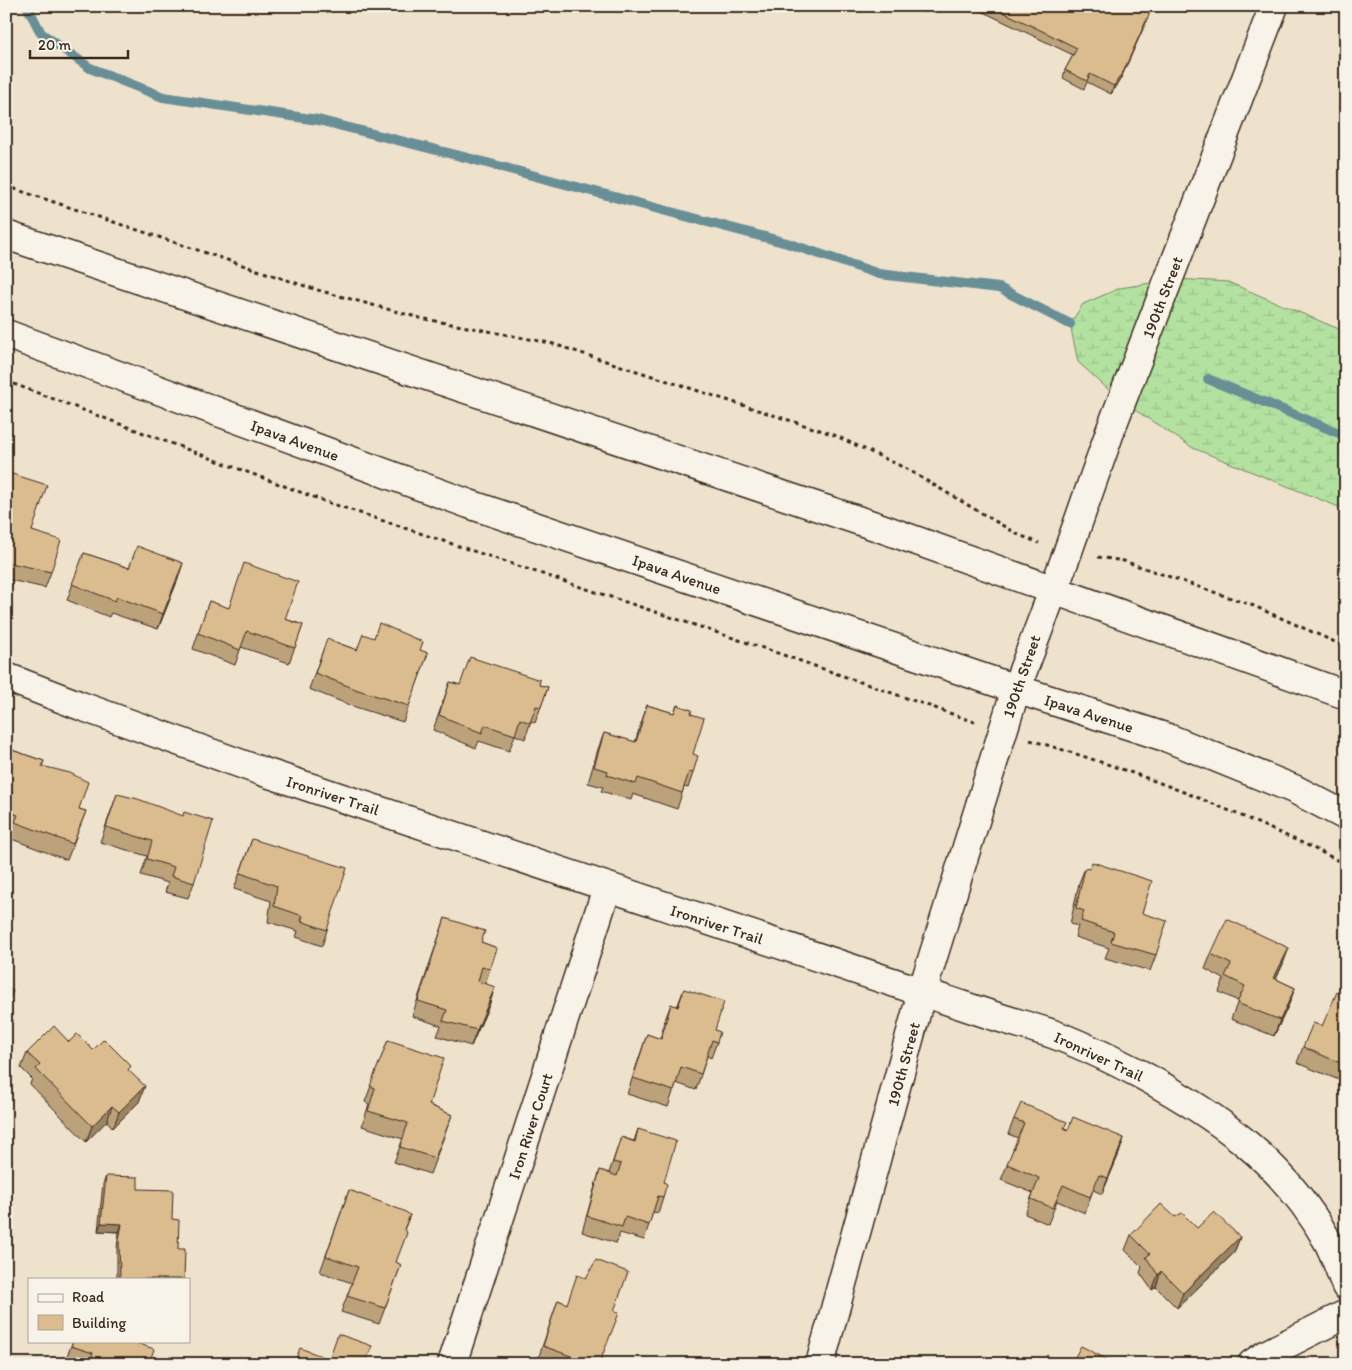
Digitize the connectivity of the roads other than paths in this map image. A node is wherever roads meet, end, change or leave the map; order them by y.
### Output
1 (1274, 6) edge
2 (6, 235) edge
3 (6, 334) edge
4 (1052, 590) junction
5 (6, 677) edge
6 (1016, 689) junction
7 (1346, 695) edge
8 (1346, 816) edge
9 (607, 888) junction
10 (922, 992) junction
11 (1346, 1286) edge
12 (1346, 1314) edge
13 (452, 1364) edge
14 (820, 1364) edge
15 (1252, 1364) edge

1 - 4 street, 190th Street
2 - 4 street
3 - 6 street, Ipava Avenue
4 - 6 street, 190th Street
4 - 7 street
5 - 9 street, Ironriver Trail
6 - 8 street, Ipava Avenue
6 - 10 street, 190th Street
9 - 10 street, Ironriver Trail
9 - 13 street, Iron River Court
10 - 11 street, Ironriver Trail
10 - 14 street, 190th Street
12 - 15 street

